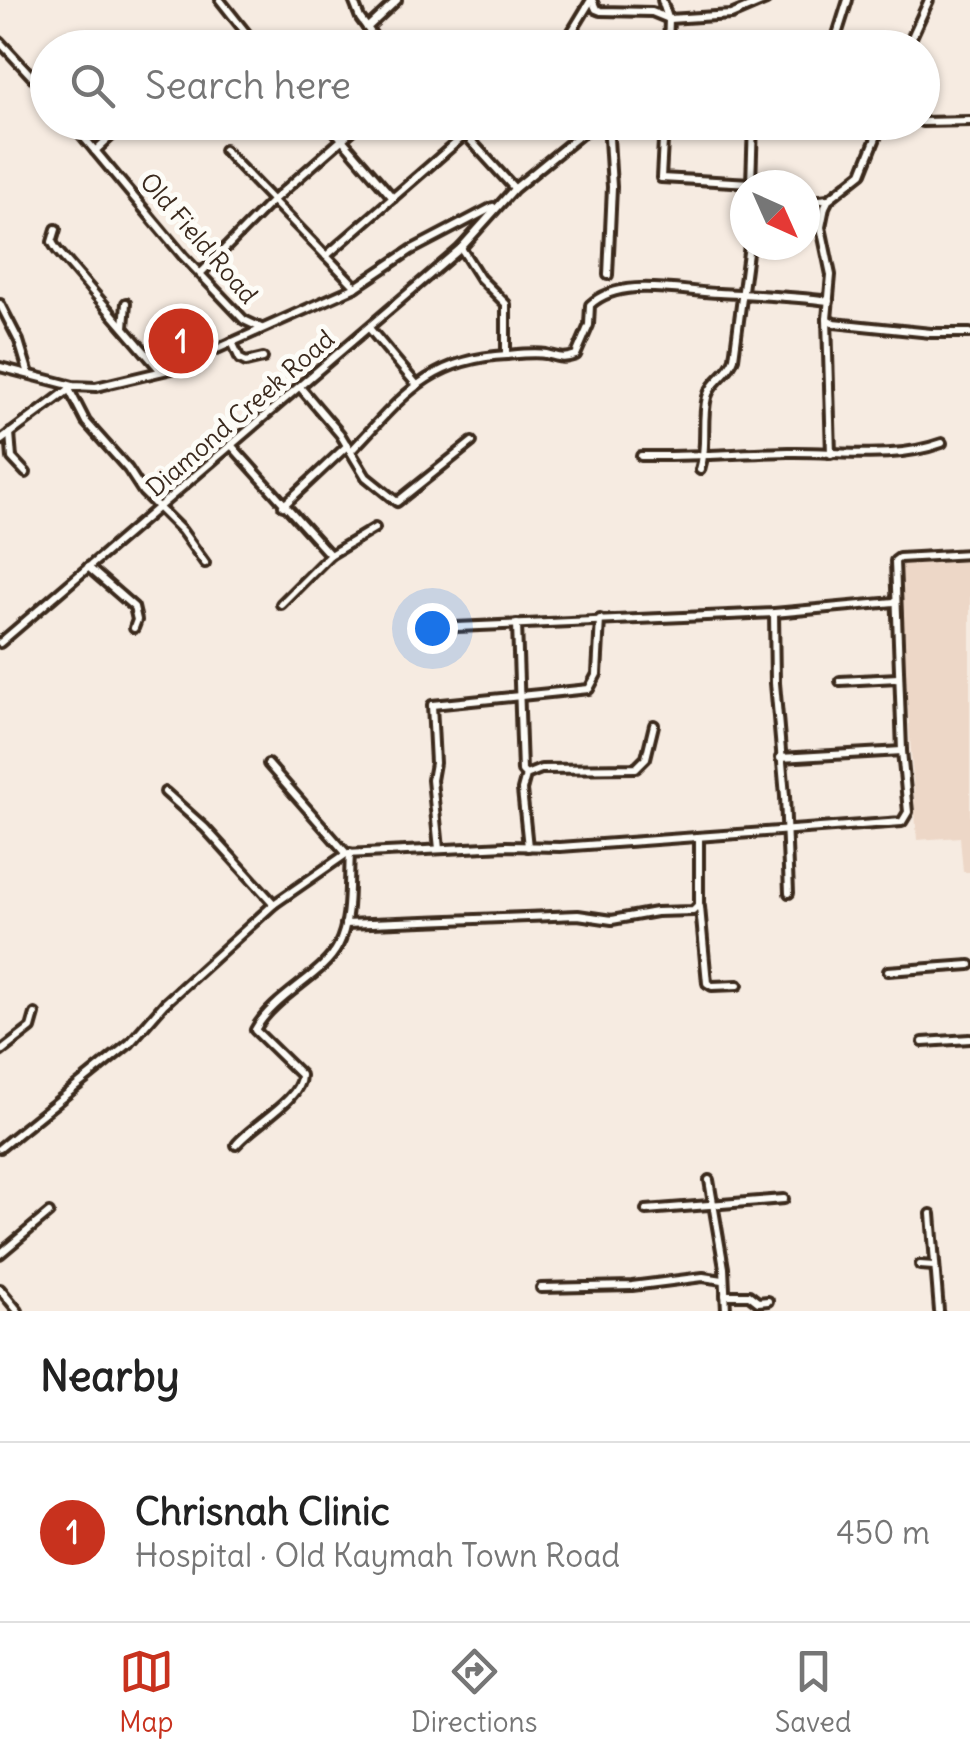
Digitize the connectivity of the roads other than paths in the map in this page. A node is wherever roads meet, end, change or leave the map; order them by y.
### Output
1 (220, 0) edge
2 (352, 0) edge
3 (397, 0) edge
4 (591, 0) edge
5 (662, 0) edge
6 (766, 0) edge
7 (848, 0) edge
8 (929, 0) edge
9 (668, 19) junction
10 (367, 28) joint
11 (244, 30) edge
12 (573, 30) edge
13 (668, 30) edge
14 (839, 30) edge
15 (916, 30) edge
16 (0, 42) edge
17 (30, 74) edge
18 (970, 121) edge
19 (940, 122) edge
20 (85, 140) edge
21 (106, 140) edge
22 (459, 140) edge
23 (470, 140) edge
24 (574, 140) edge
25 (609, 140) edge
26 (663, 140) edge
27 (750, 140) edge
28 (880, 140) edge
29 (344, 141) joint
30 (224, 150) dead end
31 (94, 151) junction
32 (751, 170) edge
33 (730, 183) edge
34 (514, 188) junction
35 (393, 198) junction
36 (829, 199) junction
37 (820, 200) edge
38 (272, 202) junction
39 (499, 204) junction
40 (56, 229) dead end
41 (461, 248) junction
42 (326, 256) junction
43 (747, 260) edge
44 (201, 272) junction
45 (608, 275) dead end
46 (356, 287) junction
47 (745, 294) junction
48 (829, 301) junction
49 (126, 303) dead end
50 (0, 304) edge
51 (827, 319) junction
52 (124, 328) junction
53 (260, 328) junction
54 (369, 328) junction
55 (970, 333) edge
56 (232, 342) junction
57 (506, 355) junction
58 (262, 358) dead end
59 (0, 368) edge
60 (161, 372) junction
61 (29, 374) junction
62 (416, 384) junction
63 (300, 387) junction
64 (71, 388) junction
65 (10, 432) junction
66 (0, 441) edge
67 (472, 442) dead end
68 (942, 443) dead end
69 (232, 446) junction
70 (350, 448) junction
71 (705, 454) junction
72 (831, 454) junction
73 (642, 456) dead end
74 (700, 470) dead end
75 (26, 473) dead end
76 (283, 506) junction
77 (162, 507) junction
78 (375, 528) dead end
79 (970, 554) edge
80 (330, 555) junction
81 (205, 563) dead end
82 (88, 567) junction
83 (894, 602) junction
84 (280, 604) dead end
85 (774, 613) junction
86 (600, 619) junction
87 (517, 624) junction
88 (134, 628) dead end
89 (432, 628) dead end
90 (0, 644) edge
91 (898, 678) junction
92 (840, 680) dead end
93 (518, 697) junction
94 (654, 725) dead end
95 (902, 751) junction
96 (780, 758) junction
97 (268, 764) dead end
98 (526, 775) junction
99 (165, 792) dead end
100 (786, 830) junction
101 (699, 838) junction
102 (528, 847) junction
103 (439, 849) junction
104 (348, 853) junction
105 (789, 893) dead end
106 (274, 904) junction
107 (700, 905) junction
108 (346, 924) junction
109 (970, 965) edge
110 (888, 970) dead end
111 (738, 985) dead end
112 (35, 1014) dead end
113 (970, 1039) edge
114 (924, 1042) dead end
115 (0, 1052) edge
116 (236, 1145) dead end
117 (0, 1148) edge
118 (709, 1180) dead end
119 (784, 1199) dead end
120 (713, 1204) junction
121 (646, 1210) dead end
122 (49, 1213) dead end
123 (931, 1214) dead end
124 (0, 1254) edge
125 (920, 1265) dead end
126 (934, 1266) junction
127 (723, 1280) junction
128 (0, 1288) edge
129 (541, 1288) dead end
130 (725, 1294) junction
131 (768, 1301) dead end
132 (18, 1311) edge
133 (726, 1311) edge
134 (939, 1311) edge

1 - 11 street
2 - 10 street
3 - 10 street
4 - 9 street
4 - 12 street
5 - 9 street
6 - 9 street
7 - 14 street
8 - 15 street
9 - 13 street
16 - 17 street
18 - 19 street
20 - 31 street, Old Field Road
21 - 31 street
22 - 35 street
23 - 34 street
24 - 34 street, Diamond Creek Road
25 - 45 street
26 - 33 street
27 - 32 street
28 - 36 street
29 - 35 street
29 - 38 street
30 - 38 street
31 - 44 street, Old Field Road
34 - 39 street, Diamond Creek Road
35 - 42 street
36 - 37 street
36 - 48 street
38 - 42 street
38 - 44 street
39 - 41 street, Diamond Creek Road
39 - 46 street
40 - 52 street
41 - 54 street, Diamond Creek Road
41 - 57 street
42 - 46 street
43 - 47 street
44 - 53 street, Old Field Road
46 - 53 street
47 - 48 street
47 - 57 street
47 - 71 street
48 - 51 street
49 - 52 street
50 - 61 street
51 - 55 street
51 - 72 street
52 - 60 street
53 - 56 street
54 - 62 street
54 - 63 street, Diamond Creek Road
56 - 58 street
56 - 60 street
57 - 62 street
59 - 61 street
60 - 64 street
61 - 64 street
62 - 70 street
63 - 69 street, Diamond Creek Road
63 - 70 street
64 - 65 street
64 - 77 street
65 - 66 street
65 - 75 street
67 - 70 street
68 - 72 street
69 - 76 street
69 - 77 street, Diamond Creek Road
70 - 76 street
71 - 72 street
71 - 73 street
71 - 74 street
76 - 80 street
77 - 81 street
77 - 82 street, Diamond Creek Road
78 - 80 street
79 - 83 street
80 - 84 street
82 - 88 street
82 - 90 street, Diamond Creek Road
83 - 85 street
83 - 91 street
85 - 86 street
85 - 96 street
86 - 87 street
86 - 93 street
87 - 89 street
87 - 93 street
91 - 92 street
91 - 95 street
93 - 98 street
93 - 103 street
94 - 98 street
95 - 96 street
95 - 100 street
96 - 100 street
97 - 104 street
98 - 102 street
99 - 106 street
100 - 101 street
100 - 105 street
101 - 102 street
101 - 107 street
102 - 103 street
103 - 104 street
104 - 106 street
104 - 108 street
106 - 117 street
107 - 108 street
107 - 111 street
108 - 116 street
109 - 110 street
112 - 115 street
113 - 114 street
118 - 120 street
119 - 120 street
120 - 121 street
120 - 127 street
122 - 124 street
123 - 126 street
125 - 126 street
126 - 134 street
127 - 129 street
127 - 130 street
128 - 132 street
130 - 131 street
130 - 133 street

